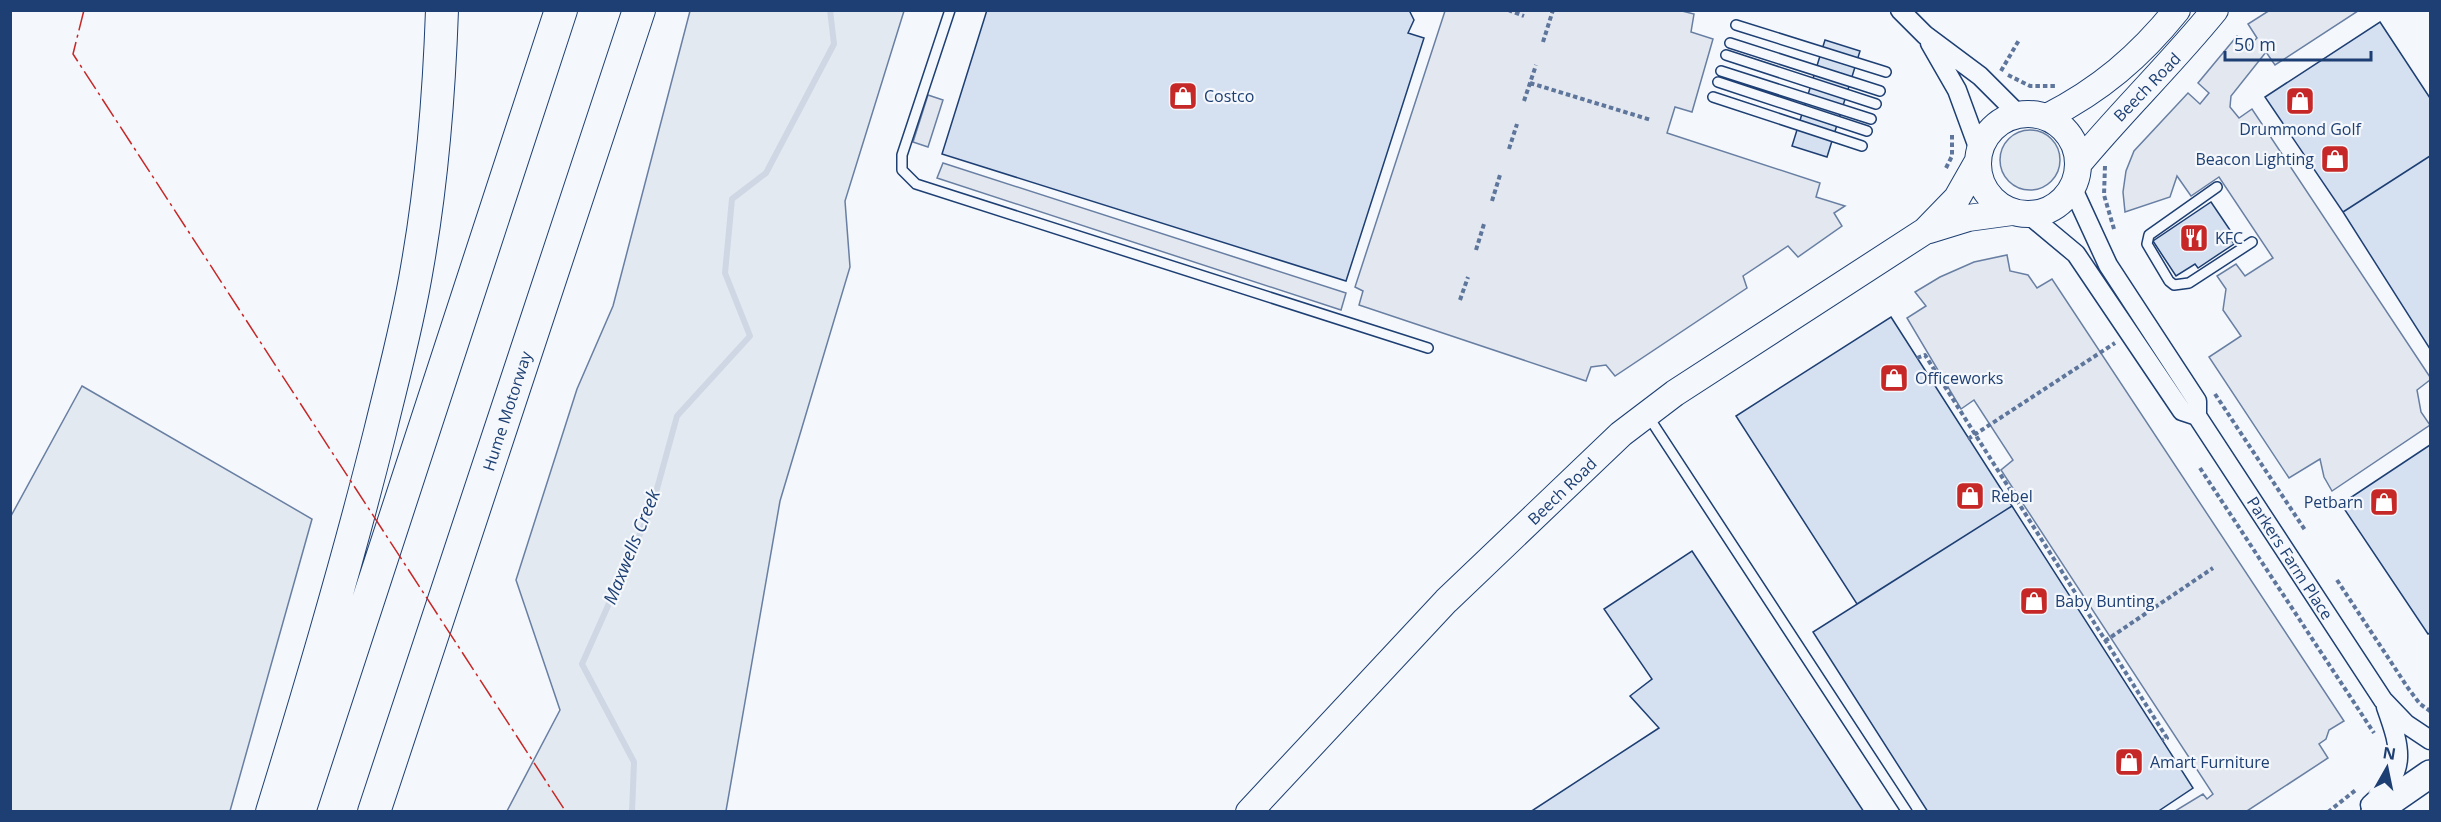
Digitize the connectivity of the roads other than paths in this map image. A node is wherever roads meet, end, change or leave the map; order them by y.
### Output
1 (442, 10) edge
2 (561, 10) edge
3 (639, 10) edge
4 (950, 10) edge
5 (1900, 10) edge
6 (2177, 10) edge
7 (2215, 10) edge
8 (1736, 25) dead end
9 (1925, 35) junction
10 (1730, 43) dead end
11 (1726, 55) dead end
12 (1721, 71) dead end
13 (1886, 72) dead end
14 (1718, 82) dead end
15 (1880, 91) dead end
16 (1713, 97) dead end
17 (1876, 104) dead end
18 (2018, 114) junction
19 (2047, 117) junction
20 (1871, 119) dead end
21 (1867, 131) dead end
22 (1862, 146) dead end
23 (1978, 155) junction
24 (2079, 163) junction
25 (2217, 187) dead end
26 (2073, 189) junction
27 (2020, 213) junction
28 (1925, 231) junction
29 (2252, 242) dead end
30 (1428, 348) dead end
31 (1647, 414) junction
32 (2197, 416) junction
33 (2383, 700) junction
34 (2430, 740) edge
35 (2430, 774) edge
36 (272, 812) edge
37 (299, 812) edge
38 (374, 812) edge
39 (1250, 812) edge
40 (1907, 812) edge
41 (2363, 812) edge
42 (2375, 812) edge

1 - 36 highway
2 - 37 highway
3 - 38 highway, Hume Motorway
4 - 30 lane
5 - 9 street
6 - 19 main road, Beech Road
7 - 24 main road, Beech Road
8 - 13 lane
9 - 18 street
9 - 23 street
10 - 15 lane
11 - 17 lane
12 - 20 lane
14 - 21 lane
16 - 22 lane
18 - 19 main road
18 - 23 main road
19 - 24 main road
23 - 27 main road
23 - 28 main road, Beech Road
24 - 26 main road
25 - 29 lane
26 - 27 main road
26 - 32 street, Parkers Farm Place
27 - 28 main road, Beech Road
27 - 32 street, Parkers Farm Place
28 - 31 main road, Beech Road
31 - 39 main road, Beech Road
31 - 40 lane
32 - 33 street, Parkers Farm Place
33 - 34 street, Parkers Farm Place
33 - 41 street, Parkers Farm Place
35 - 42 main road

